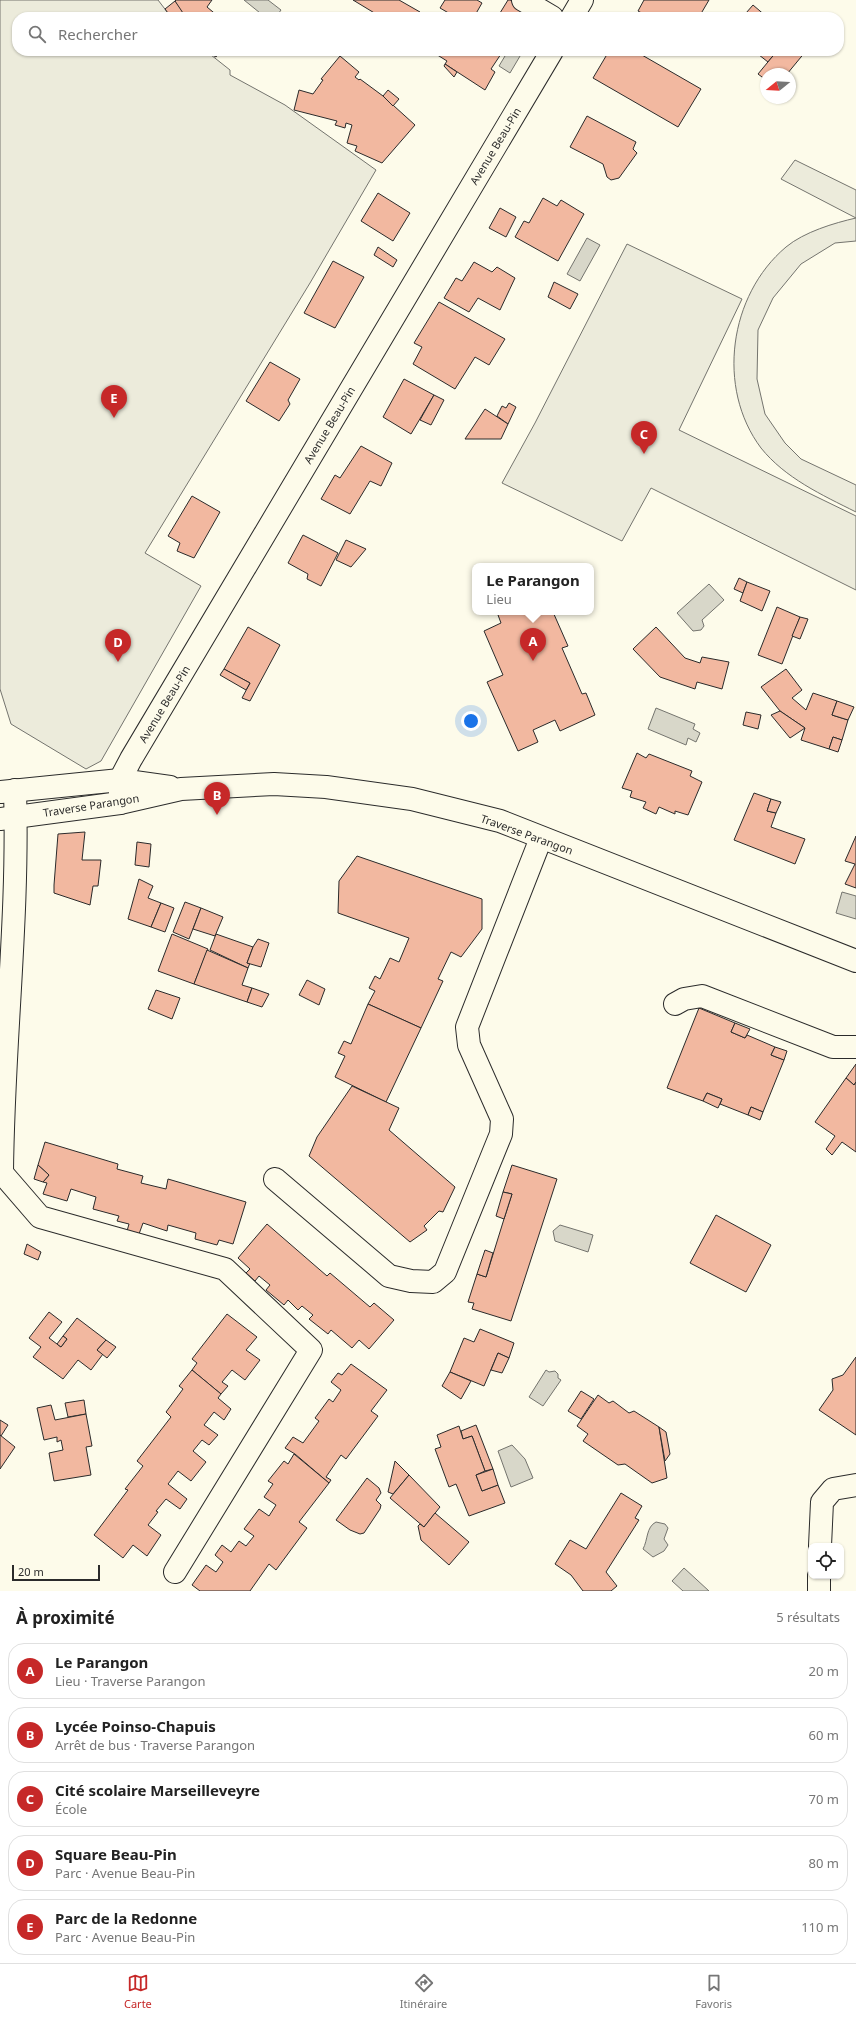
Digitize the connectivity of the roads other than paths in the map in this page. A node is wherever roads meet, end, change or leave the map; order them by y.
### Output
1 (523, 0) edge
2 (582, 0) edge
3 (543, 12) edge
4 (575, 12) edge
5 (549, 56) edge
6 (120, 780) junction
7 (181, 789) junction
8 (8, 791) edge
9 (120, 803) junction
10 (8, 817) edge
11 (541, 838) junction
12 (8, 873) edge
13 (856, 961) edge
14 (675, 1004) dead end
15 (856, 1047) edge
16 (275, 1179) dead end
17 (856, 1484) edge
18 (820, 1543) edge
19 (175, 1572) dead end
20 (819, 1579) edge
21 (819, 1591) edge

1 - 3 street
2 - 4 street
5 - 6 street, Avenue Beau-Pin
6 - 7 street, Traverse Parangon
6 - 8 street, Traverse Parangon
6 - 9 street
7 - 9 street, Traverse Parangon
7 - 11 street, Traverse Parangon
8 - 10 street
9 - 10 street, Traverse Parangon
10 - 12 street
11 - 13 street, Traverse Parangon
11 - 16 street
12 - 19 street
14 - 15 street
17 - 18 street
20 - 21 street

